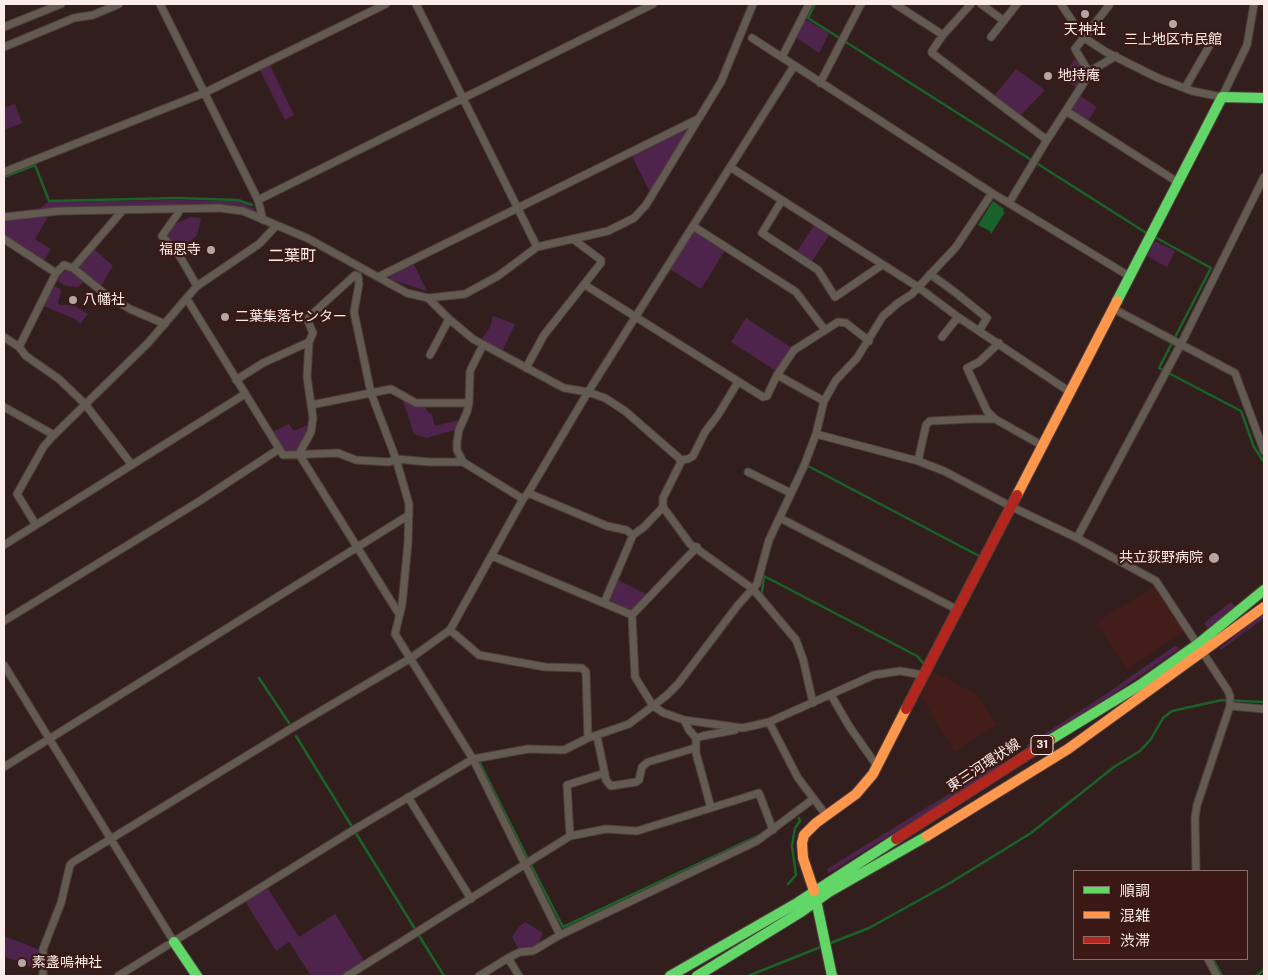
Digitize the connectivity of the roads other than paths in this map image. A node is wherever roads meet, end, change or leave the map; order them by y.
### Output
1 (61, 4) edge
2 (119, 4) edge
3 (160, 4) edge
4 (386, 4) edge
5 (416, 4) edge
6 (753, 4) edge
7 (809, 4) edge
8 (861, 4) edge
9 (895, 4) edge
10 (971, 4) edge
11 (981, 4) edge
12 (1017, 4) edge
13 (1061, 4) edge
14 (1110, 4) edge
15 (1254, 4) edge
16 (649, 5) edge
17 (1004, 21) junction
18 (4, 27) edge
19 (943, 34) junction
20 (1083, 37) junction
21 (752, 38) dead end
22 (991, 38) dead end
23 (1211, 43) dead end
24 (4, 47) edge
25 (1116, 56) junction
26 (782, 58) junction
27 (794, 66) junction
28 (1090, 74) junction
29 (820, 83) junction
30 (1185, 88) junction
31 (204, 94) junction
32 (1222, 97) junction
33 (463, 98) junction
34 (1264, 98) edge
35 (1066, 111) junction
36 (699, 118) junction
37 (1046, 140) junction
38 (730, 167) junction
39 (4, 172) edge
40 (1264, 177) edge
41 (1179, 183) junction
42 (992, 193) junction
43 (258, 200) junction
44 (782, 200) junction
45 (1009, 203) junction
46 (518, 208) junction
47 (181, 209) junction
48 (123, 210) junction
49 (4, 217) edge
50 (263, 220) junction
51 (276, 226) junction
52 (693, 226) junction
53 (4, 239) edge
54 (573, 239) junction
55 (537, 247) junction
56 (882, 264) junction
57 (73, 268) junction
58 (56, 273) junction
59 (930, 274) junction
60 (1129, 276) junction
61 (378, 277) junction
62 (585, 285) junction
63 (197, 286) junction
64 (918, 287) junction
65 (428, 298) junction
66 (187, 299) junction
67 (1114, 309) junction
68 (636, 316) junction
69 (958, 317) junction
70 (449, 319) junction
71 (165, 324) junction
72 (825, 330) junction
73 (979, 331) junction
74 (4, 337) edge
75 (942, 337) dead end
76 (869, 341) junction
77 (309, 342) junction
78 (999, 343) junction
79 (1181, 344) junction
80 (483, 345) junction
81 (19, 348) junction
82 (430, 355) dead end
83 (526, 368) junction
84 (777, 375) junction
85 (236, 380) junction
86 (738, 382) junction
87 (588, 392) junction
88 (1070, 392) junction
89 (371, 393) junction
90 (245, 394) junction
91 (824, 401) junction
92 (469, 403) junction
93 (85, 404) junction
94 (311, 405) junction
95 (4, 408) edge
96 (995, 419) junction
97 (816, 434) junction
98 (54, 435) junction
99 (1043, 446) junction
100 (279, 449) junction
101 (1264, 451) edge
102 (299, 454) junction
103 (396, 458) junction
104 (680, 460) junction
105 (918, 461) junction
106 (463, 462) junction
107 (132, 466) junction
108 (748, 472) dead end
109 (791, 493) junction
110 (525, 496) junction
111 (663, 507) junction
112 (1012, 507) junction
113 (409, 514) junction
114 (780, 518) junction
115 (36, 525) junction
116 (634, 535) junction
117 (1077, 538) junction
118 (4, 545) edge
119 (357, 546) junction
120 (697, 548) junction
121 (492, 556) junction
122 (753, 589) junction
123 (1264, 590) edge
124 (604, 603) junction
125 (1264, 607) edge
126 (958, 610) junction
127 (399, 614) junction
128 (632, 616) junction
129 (4, 620) edge
130 (450, 630) junction
131 (1200, 648) junction
132 (410, 658) junction
133 (4, 665) edge
134 (923, 675) junction
135 (830, 695) junction
136 (813, 703) junction
137 (653, 706) junction
138 (1230, 706) junction
139 (1264, 709) edge
140 (684, 720) junction
141 (769, 722) junction
142 (743, 728) junction
143 (597, 736) junction
144 (588, 738) junction
145 (696, 738) junction
146 (49, 739) junction
147 (695, 748) junction
148 (473, 759) junction
149 (4, 766) edge
150 (877, 766) junction
151 (605, 773) junction
152 (408, 797) junction
153 (813, 799) junction
154 (711, 808) junction
155 (826, 815) junction
156 (773, 830) junction
157 (570, 836) junction
158 (111, 839) junction
159 (526, 865) junction
160 (1196, 870) edge
161 (815, 896) junction
162 (471, 899) junction
163 (560, 935) junction
164 (174, 942) junction
165 (508, 958) junction
166 (1209, 960) edge
167 (43, 976) edge
168 (118, 976) edge
169 (197, 976) edge
170 (346, 976) edge
171 (479, 976) edge
172 (519, 976) edge
173 (670, 976) edge
174 (697, 976) edge
175 (832, 976) edge
176 (1217, 976) edge

1 - 18 street
2 - 24 street
3 - 31 street
4 - 31 street
5 - 33 street
6 - 36 street
7 - 26 street
8 - 29 street
9 - 19 street
10 - 19 street
11 - 17 street
12 - 17 street
13 - 20 street
14 - 20 street
15 - 32 street
16 - 33 street
17 - 22 street
19 - 37 street
20 - 25 street
20 - 28 street
21 - 26 street
23 - 30 street
25 - 28 street
25 - 30 street
26 - 27 street
27 - 29 street
27 - 38 street
28 - 35 street
29 - 42 street
30 - 32 street
31 - 39 street
31 - 43 street
32 - 34 main road
32 - 41 main road
33 - 43 street
33 - 46 street
35 - 37 street
35 - 41 street
36 - 46 street
36 - 54 street
37 - 45 street
38 - 44 street
38 - 52 street
40 - 79 street
41 - 60 main road
42 - 45 street
42 - 59 street
43 - 50 street
44 - 56 street
44 - 56 street
45 - 60 street
46 - 55 street
46 - 61 street
47 - 48 street
47 - 50 street
47 - 63 street
48 - 49 street
48 - 57 street
50 - 51 street
51 - 61 street
51 - 63 street
52 - 68 street
52 - 72 street
53 - 58 street
54 - 55 street
54 - 62 street
55 - 65 street
56 - 64 street
57 - 58 street
57 - 71 street
58 - 81 street
59 - 64 street
59 - 73 street
60 - 67 main road
61 - 65 street
62 - 68 street
62 - 83 street
63 - 66 street
64 - 69 street
64 - 76 street
65 - 70 street
66 - 71 street
66 - 85 street
67 - 79 street
67 - 88 main road
68 - 86 street
68 - 87 street
69 - 73 street
69 - 75 street
70 - 80 street
70 - 82 street
71 - 93 street
72 - 76 street
72 - 84 street
73 - 78 street
74 - 81 street
76 - 91 street
77 - 85 street
77 - 89 street
77 - 94 street
78 - 88 street
78 - 96 street
79 - 101 street
79 - 117 street
80 - 83 street
80 - 92 street
81 - 93 street
83 - 87 street
84 - 86 street
84 - 91 street
85 - 90 street
86 - 104 street
87 - 104 street
87 - 110 street
88 - 99 main road
89 - 92 street
89 - 94 street
89 - 103 street
90 - 100 street
90 - 107 street
91 - 97 street
92 - 106 street
93 - 98 street
93 - 107 street
94 - 102 street
95 - 98 street
96 - 99 street
96 - 105 street
97 - 105 street
97 - 109 street
98 - 115 street
99 - 112 main road
100 - 102 street
100 - 129 street
102 - 103 street
102 - 119 street
103 - 106 street
103 - 113 street
104 - 111 street
105 - 112 street
106 - 110 street
107 - 115 street
108 - 109 street
109 - 114 street
110 - 116 street
110 - 121 street
111 - 116 street
111 - 120 street
112 - 117 street
112 - 126 main road
113 - 119 street
113 - 127 street
114 - 122 street
114 - 126 street
115 - 118 street
116 - 124 street
117 - 131 street
119 - 127 street
119 - 146 street
120 - 122 street
120 - 128 street
121 - 124 street
121 - 130 street
122 - 136 street
122 - 137 street
123 - 131 main road, 東三河環状線 / 31
124 - 128 street
125 - 131 main road, 東三河環状線 / 31
126 - 134 main road
127 - 132 street
128 - 137 street
130 - 132 street
130 - 144 street
131 - 138 street
131 - 161 main road, 東三河環状線 / 31
131 - 161 main road, 東三河環状線 / 31
132 - 148 street
132 - 158 street
133 - 146 street
134 - 135 street
134 - 150 main road
135 - 136 street
135 - 150 street
136 - 141 street
137 - 140 street
137 - 143 street
138 - 139 street
138 - 160 street
140 - 142 street
140 - 145 street
141 - 142 street
141 - 153 street
142 - 145 street
143 - 144 street
143 - 151 street
144 - 148 street
145 - 147 street
146 - 149 street
146 - 158 street
147 - 151 street
147 - 154 street
148 - 152 street
148 - 159 street
150 - 155 main road
151 - 157 street
152 - 162 street
152 - 164 street
153 - 155 street
153 - 156 street
154 - 156 street
154 - 157 street
155 - 161 main road
156 - 163 street
157 - 159 street
158 - 164 street
158 - 167 street
159 - 162 street
159 - 163 street
161 - 173 main road, 東三河環状線 / 31
161 - 174 main road, 東三河環状線 / 31
161 - 175 main road
162 - 170 street
163 - 165 street
164 - 168 street
164 - 169 main road
165 - 171 street
165 - 172 street
166 - 176 street

